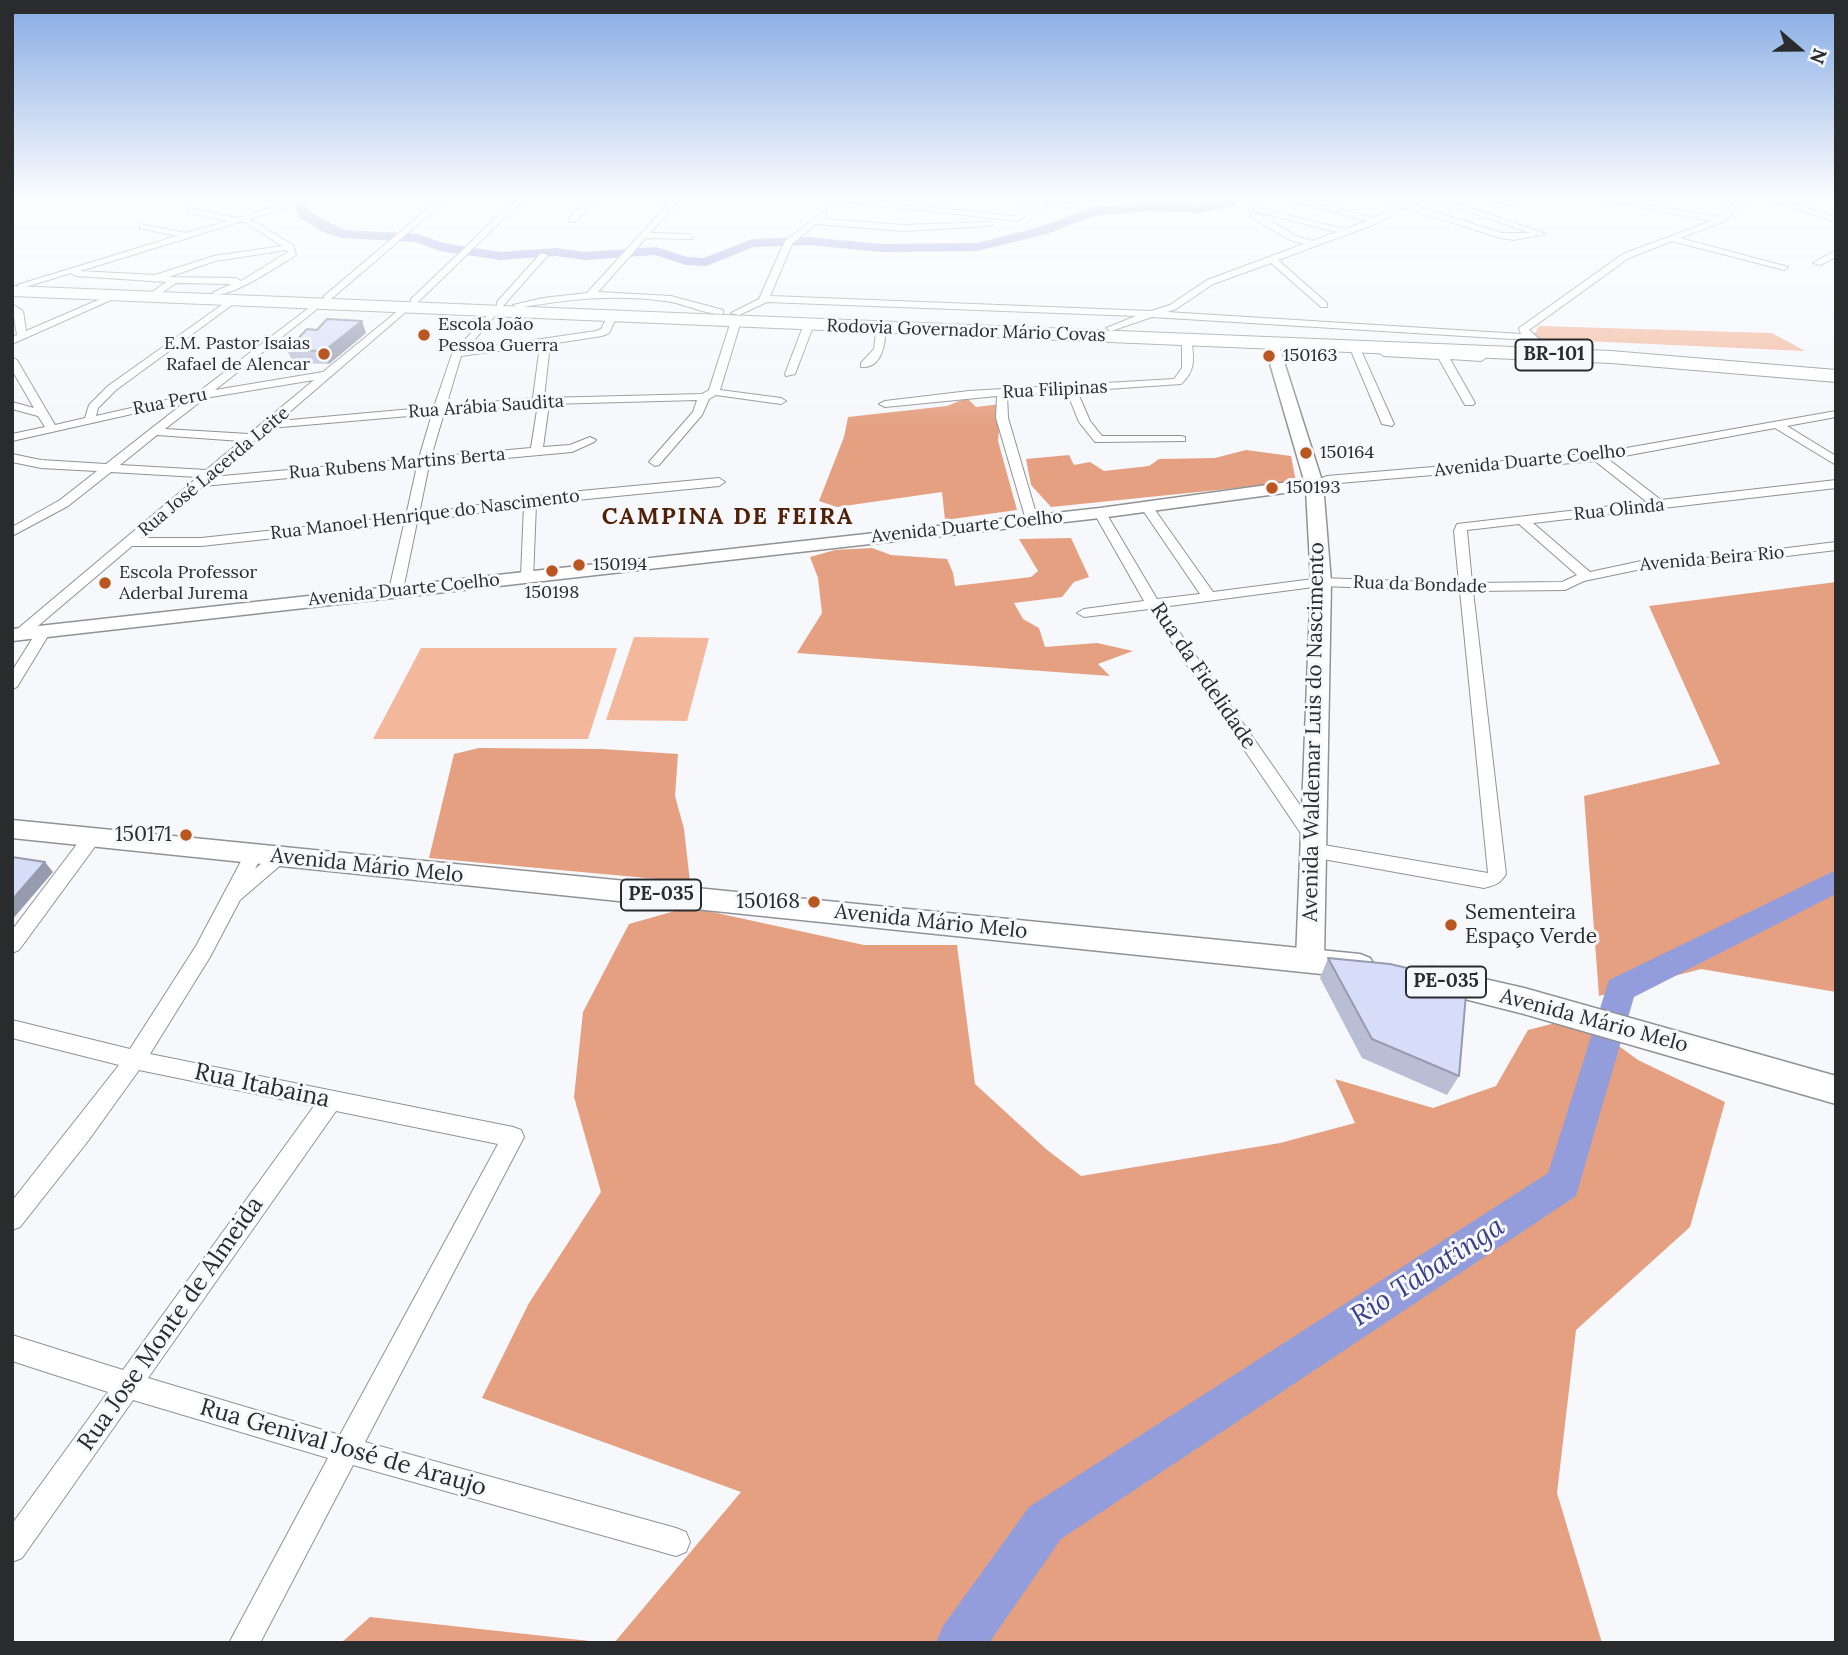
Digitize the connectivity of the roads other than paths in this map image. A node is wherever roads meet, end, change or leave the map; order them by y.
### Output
1 (59, 274) edge
2 (81, 274) edge
3 (184, 274) edge
4 (261, 274) edge
5 (355, 274) edge
6 (442, 274) edge
7 (529, 274) edge
8 (607, 274) edge
9 (775, 274) edge
10 (1232, 274) edge
11 (1289, 274) edge
12 (1604, 274) edge
13 (160, 286) junction
14 (19, 288) edge
15 (221, 291) junction
16 (115, 296) junction
17 (589, 296) junction
18 (763, 300) junction
19 (323, 301) junction
20 (12, 302) edge
21 (410, 304) junction
22 (1324, 305) dead end
23 (12, 307) edge
24 (504, 307) junction
25 (777, 314) junction
26 (1147, 314) junction
27 (612, 316) junction
28 (731, 316) junction
29 (809, 324) junction
30 (880, 327) junction
31 (1111, 328) junction
32 (1527, 337) junction
33 (17, 339) edge
34 (1186, 340) junction
35 (545, 343) junction
36 (1271, 345) junction
37 (1498, 345) junction
38 (1355, 349) junction
39 (1440, 353) junction
40 (457, 354) junction
41 (1836, 357) edge
42 (1482, 358) dead end
43 (12, 360) edge
44 (865, 365) dead end
45 (329, 374) junction
46 (790, 374) dead end
47 (1836, 376) edge
48 (1071, 389) junction
49 (1002, 393) junction
50 (204, 395) junction
51 (709, 395) junction
52 (541, 401) junction
53 (781, 401) dead end
54 (1469, 403) dead end
55 (885, 404) dead end
56 (12, 405) edge
57 (439, 410) junction
58 (44, 414) junction
59 (1836, 414) edge
60 (90, 419) junction
61 (1388, 424) dead end
62 (269, 425) junction
63 (1777, 425) junction
64 (51, 428) junction
65 (157, 432) junction
66 (12, 438) edge
67 (253, 438) junction
68 (1181, 439) dead end
69 (590, 440) dead end
70 (536, 452) junction
71 (1598, 457) junction
72 (12, 458) edge
73 (1836, 461) edge
74 (424, 462) junction
75 (655, 462) dead end
76 (108, 467) junction
77 (205, 478) junction
78 (719, 482) dead end
79 (1314, 484) junction
80 (1836, 484) edge
81 (530, 503) junction
82 (1659, 505) junction
83 (1146, 506) junction
84 (1100, 513) junction
85 (412, 519) junction
86 (1032, 520) junction
87 (1522, 520) junction
88 (12, 532) edge
89 (131, 542) junction
90 (1836, 546) edge
91 (528, 576) junction
92 (1588, 577) junction
93 (1321, 582) junction
94 (1464, 587) junction
95 (396, 590) junction
96 (1210, 598) junction
97 (1153, 605) junction
98 (1084, 613) dead end
99 (44, 631) junction
100 (16, 634) edge
101 (12, 684) edge
102 (12, 829) edge
103 (93, 836) junction
104 (1312, 843) junction
105 (253, 855) junction
106 (281, 857) junction
107 (233, 899) junction
108 (12, 946) edge
109 (1310, 960) junction
110 (12, 1029) edge
111 (136, 1060) junction
112 (1836, 1090) edge
113 (331, 1100) junction
114 (12, 1219) edge
115 (12, 1348) edge
116 (127, 1386) junction
117 (347, 1450) junction
118 (676, 1542) dead end
119 (12, 1548) edge
120 (244, 1643) edge

1 - 14 street
2 - 13 street
3 - 13 street
4 - 15 street
5 - 19 street
6 - 21 street, Rua José Lacerda Leite
7 - 24 street
8 - 17 street
9 - 18 street
10 - 26 street
11 - 22 street
12 - 32 street
13 - 14 highway, Rodovia Governador Mário Covas / BR-101
13 - 15 highway, Rodovia Governador Mário Covas / BR-101
13 - 15 street
13 - 16 highway, Rodovia Governador Mário Covas / BR-101
14 - 16 highway, Rodovia Governador Mário Covas / BR-101
14 - 20 street
15 - 19 highway, Rodovia Governador Mário Covas / BR-101
15 - 60 street
16 - 33 street
17 - 24 street
17 - 28 street
18 - 25 street
18 - 26 street
18 - 28 street
19 - 21 highway, Rodovia Governador Mário Covas / BR-101
19 - 50 street
21 - 24 highway, Rodovia Governador Mário Covas / BR-101
21 - 45 street, Rua José Lacerda Leite
23 - 33 street
24 - 27 highway, Rodovia Governador Mário Covas / BR-101
24 - 28 highway, Rodovia Governador Mário Covas / BR-101
24 - 40 street
25 - 28 highway, Rodovia Governador Mário Covas / BR-101
25 - 31 highway, Rodovia Governador Mário Covas / BR-101
26 - 31 street
26 - 32 street
27 - 28 highway, Rodovia Governador Mário Covas / BR-101
27 - 35 street
28 - 29 highway, Rodovia Governador Mário Covas / BR-101
28 - 51 street
29 - 30 highway, Rodovia Governador Mário Covas / BR-101
29 - 46 street
30 - 34 highway, Rodovia Governador Mário Covas / BR-101
30 - 44 street
31 - 37 highway, Rodovia Governador Mário Covas / BR-101
32 - 37 highway, Rodovia Governador Mário Covas / BR-101
32 - 37 street
32 - 41 highway, Rodovia Governador Mário Covas / BR-101
34 - 36 highway, Rodovia Governador Mário Covas / BR-101
34 - 48 street, Rua Filipinas
35 - 40 street
35 - 52 street
36 - 38 highway, Rodovia Governador Mário Covas / BR-101
36 - 79 main road, Avenida Waldemar Luis do Nascimento
38 - 39 highway, Rodovia Governador Mário Covas / BR-101
38 - 61 street
39 - 42 street
39 - 47 highway, Rodovia Governador Mário Covas / BR-101
39 - 54 street
40 - 57 street
43 - 58 street
45 - 50 street, Rua Peru
45 - 62 street, Rua José Lacerda Leite
48 - 49 street, Rua Filipinas
48 - 68 street
49 - 55 street, Rua Filipinas
49 - 86 street
50 - 60 street, Rua Peru
50 - 65 street
51 - 52 street, Rua Arábia Saudita
51 - 53 street
51 - 75 street
52 - 57 street, Rua Arábia Saudita
52 - 70 street
56 - 58 street
57 - 62 street, Rua Arábia Saudita
57 - 74 street
58 - 64 street
59 - 63 street, Avenida Duarte Coelho
60 - 64 street, Rua Peru
62 - 67 street, Rua José Lacerda Leite
63 - 71 street, Avenida Duarte Coelho
63 - 73 street
64 - 66 street, Rua Peru
65 - 67 street
65 - 76 street
67 - 77 street, Rua José Lacerda Leite
69 - 70 street, Rua Rubens Martins Berta
70 - 74 street, Rua Rubens Martins Berta
71 - 79 street, Avenida Duarte Coelho
71 - 82 street
72 - 76 street, Rua Rubens Martins Berta
74 - 77 street, Rua Rubens Martins Berta
74 - 85 street
76 - 77 street, Rua Rubens Martins Berta
76 - 88 street
77 - 89 street, Rua José Lacerda Leite
78 - 81 street, Rua Manoel Henrique do Nascimento
79 - 83 main road, Avenida Duarte Coelho
79 - 93 main road, Avenida Waldemar Luis do Nascimento
80 - 82 street, Rua Olinda
81 - 85 street, Rua Manoel Henrique do Nascimento
81 - 91 street
82 - 87 street, Rua Olinda
83 - 84 main road, Avenida Duarte Coelho
83 - 96 street
84 - 86 main road, Avenida Duarte Coelho
84 - 97 street, Rua da Fidelidade
85 - 89 street, Rua Manoel Henrique do Nascimento
85 - 95 street
86 - 91 main road, Avenida Duarte Coelho
87 - 92 street
87 - 94 street, Rua Olinda
89 - 100 street, Rua José Lacerda Leite
90 - 92 street, Avenida Beira Rio
91 - 95 main road, Avenida Duarte Coelho
92 - 94 street, Rua da Bondade
93 - 94 street, Rua da Bondade
93 - 96 street, Rua da Bondade
93 - 104 main road, Avenida Waldemar Luis do Nascimento
94 - 104 street
95 - 99 main road, Avenida Duarte Coelho
96 - 97 street, Rua da Bondade
97 - 98 street, Rua da Bondade
97 - 104 street, Rua da Fidelidade
99 - 100 main road, Avenida Duarte Coelho
99 - 101 street
102 - 103 main road, Avenida Mário Melo / PE-035
103 - 105 main road, Avenida Mário Melo / PE-035
103 - 108 street
104 - 109 main road, Avenida Waldemar Luis do Nascimento
105 - 106 main road, Avenida Mário Melo / PE-035
105 - 107 street
106 - 107 street
106 - 109 main road, Avenida Mário Melo / PE-035
107 - 111 street
109 - 112 main road, Avenida Mário Melo / PE-035
110 - 111 street, Rua Itabaina
111 - 113 street, Rua Itabaina
111 - 114 street
113 - 116 street, Rua Jose Monte de Almeida
113 - 117 street, Rua Itabaina
115 - 116 street, Rua Genival José de Araujo
116 - 117 street, Rua Genival José de Araujo
116 - 119 street, Rua Jose Monte de Almeida
117 - 118 street, Rua Genival José de Araujo
117 - 120 street

